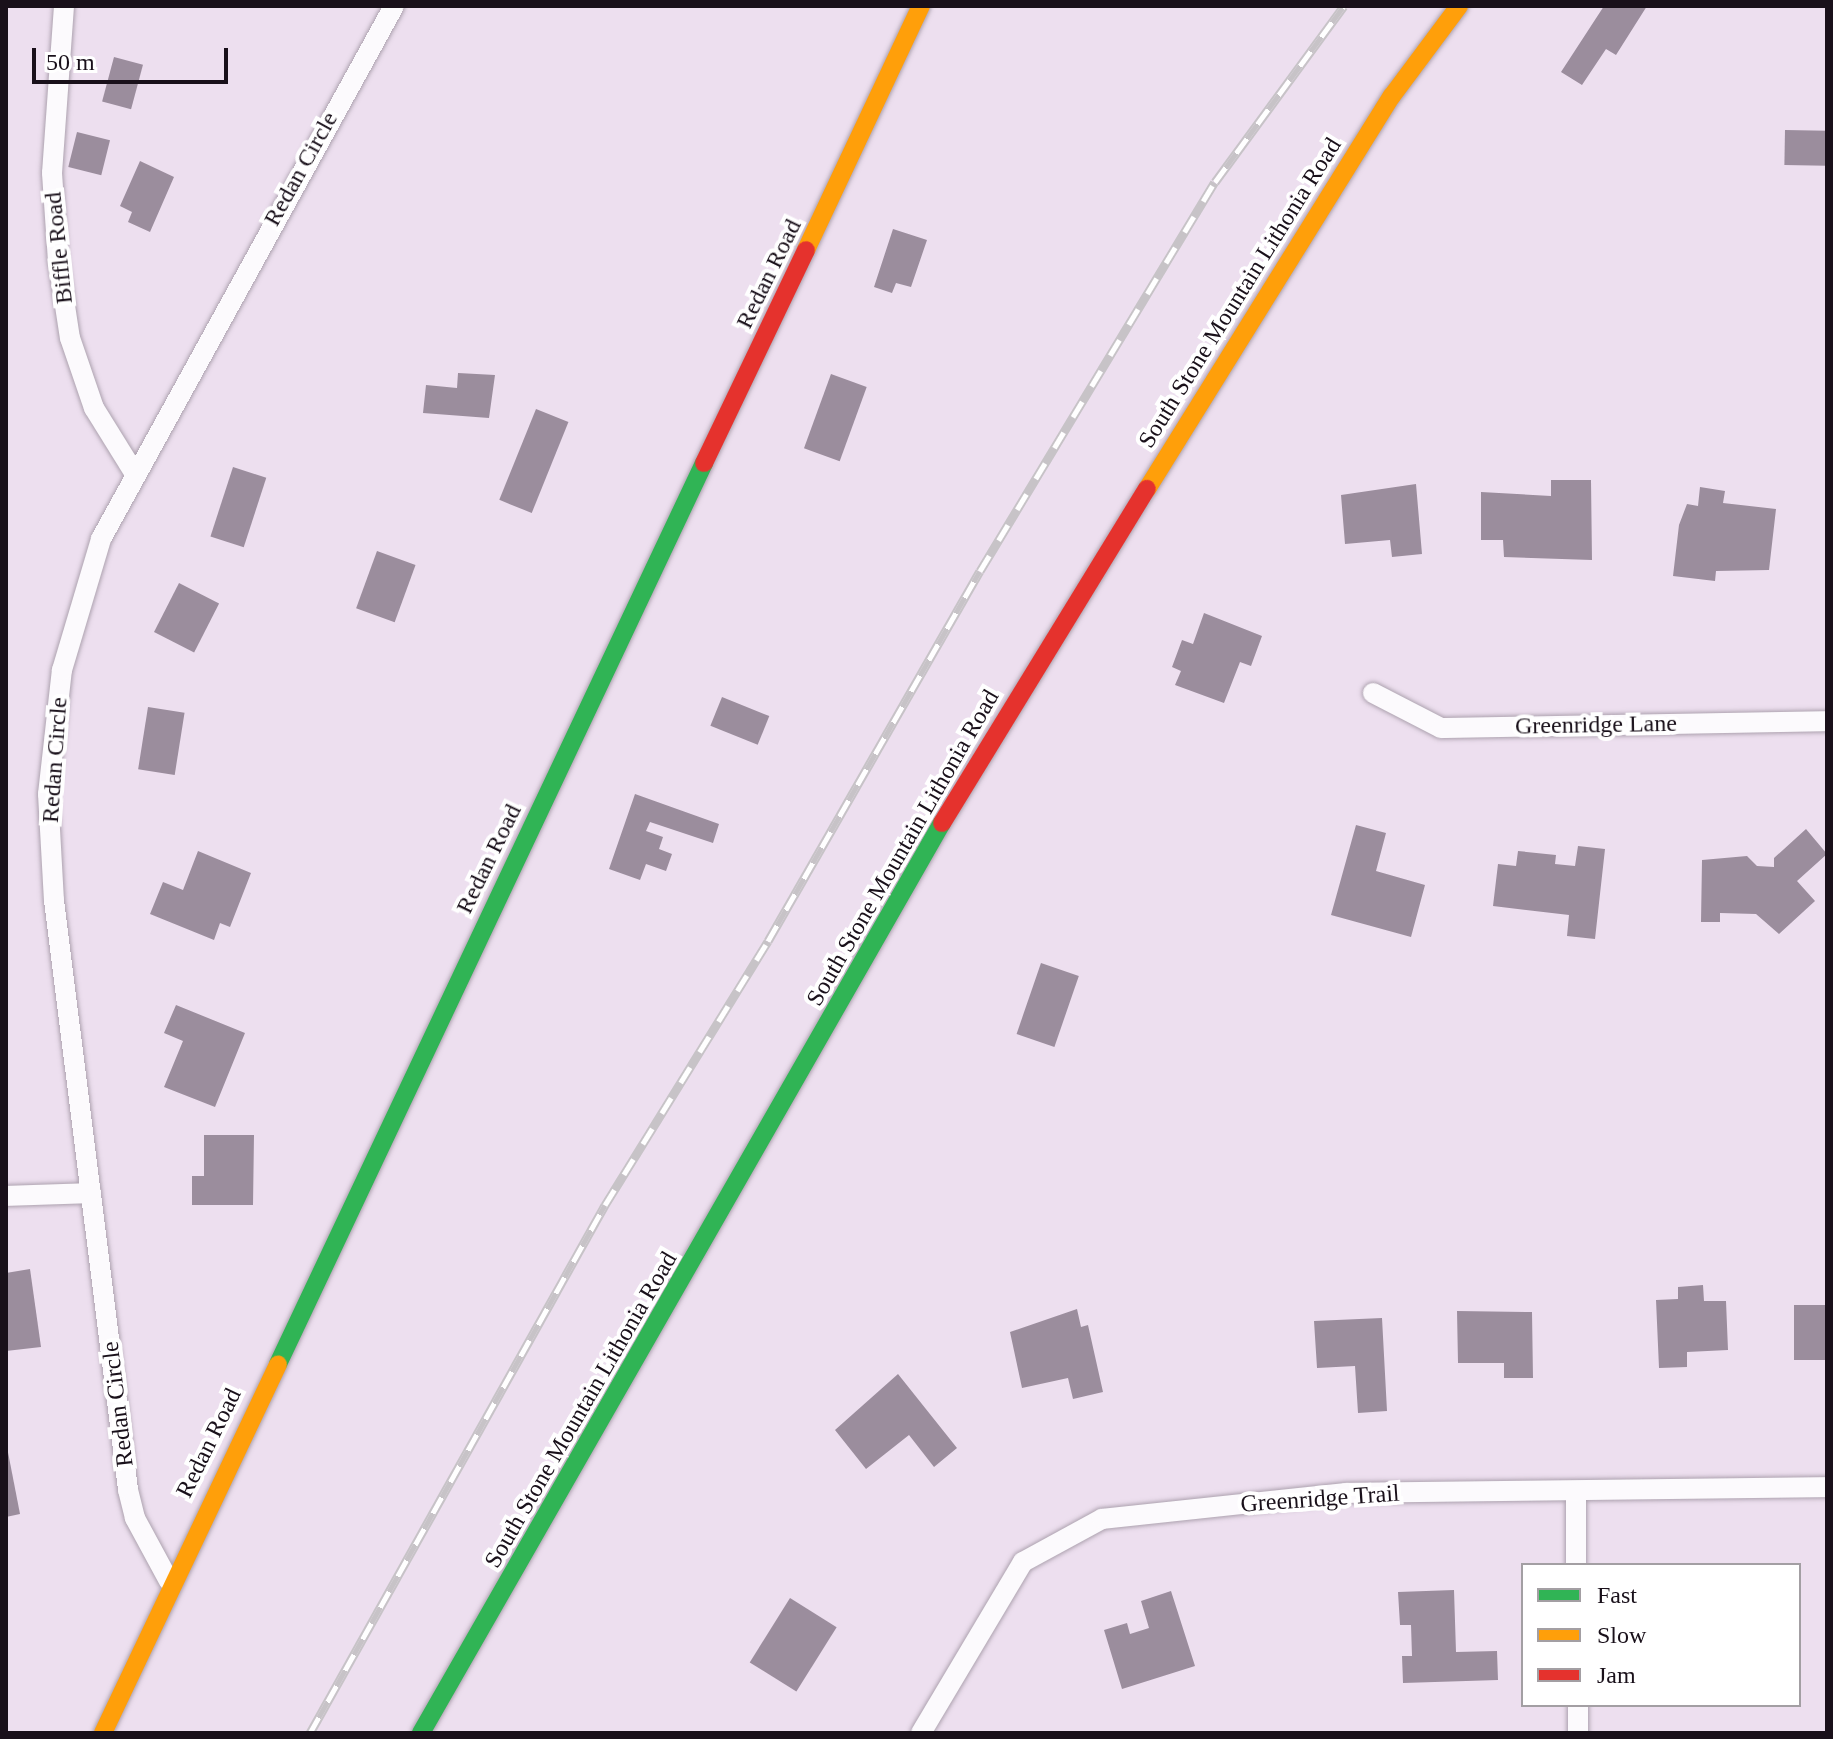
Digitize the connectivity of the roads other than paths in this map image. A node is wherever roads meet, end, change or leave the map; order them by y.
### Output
1 (64, 6) edge
2 (394, 6) edge
3 (921, 6) edge
4 (1459, 6) edge
5 (135, 474) junction
6 (1373, 693) dead end
7 (1827, 721) edge
8 (91, 1193) junction
9 (6, 1196) edge
10 (1827, 1487) edge
11 (1576, 1491) junction
12 (1576, 1563) edge
13 (169, 1581) junction
14 (1578, 1707) edge
15 (103, 1733) edge
16 (421, 1733) edge
17 (921, 1733) edge
18 (1578, 1733) edge

1 - 5 street, Biffle Road
2 - 5 street, Redan Circle
3 - 13 main road, Redan Road
4 - 16 main road, South Stone Mountain Lithonia Road
5 - 8 street, Redan Circle
6 - 7 street, Greenridge Lane
8 - 9 street
8 - 13 street, Redan Circle
10 - 11 street, Greenridge Trail
11 - 12 street
11 - 17 street, Greenridge Trail
13 - 15 main road, Redan Road
14 - 18 street

